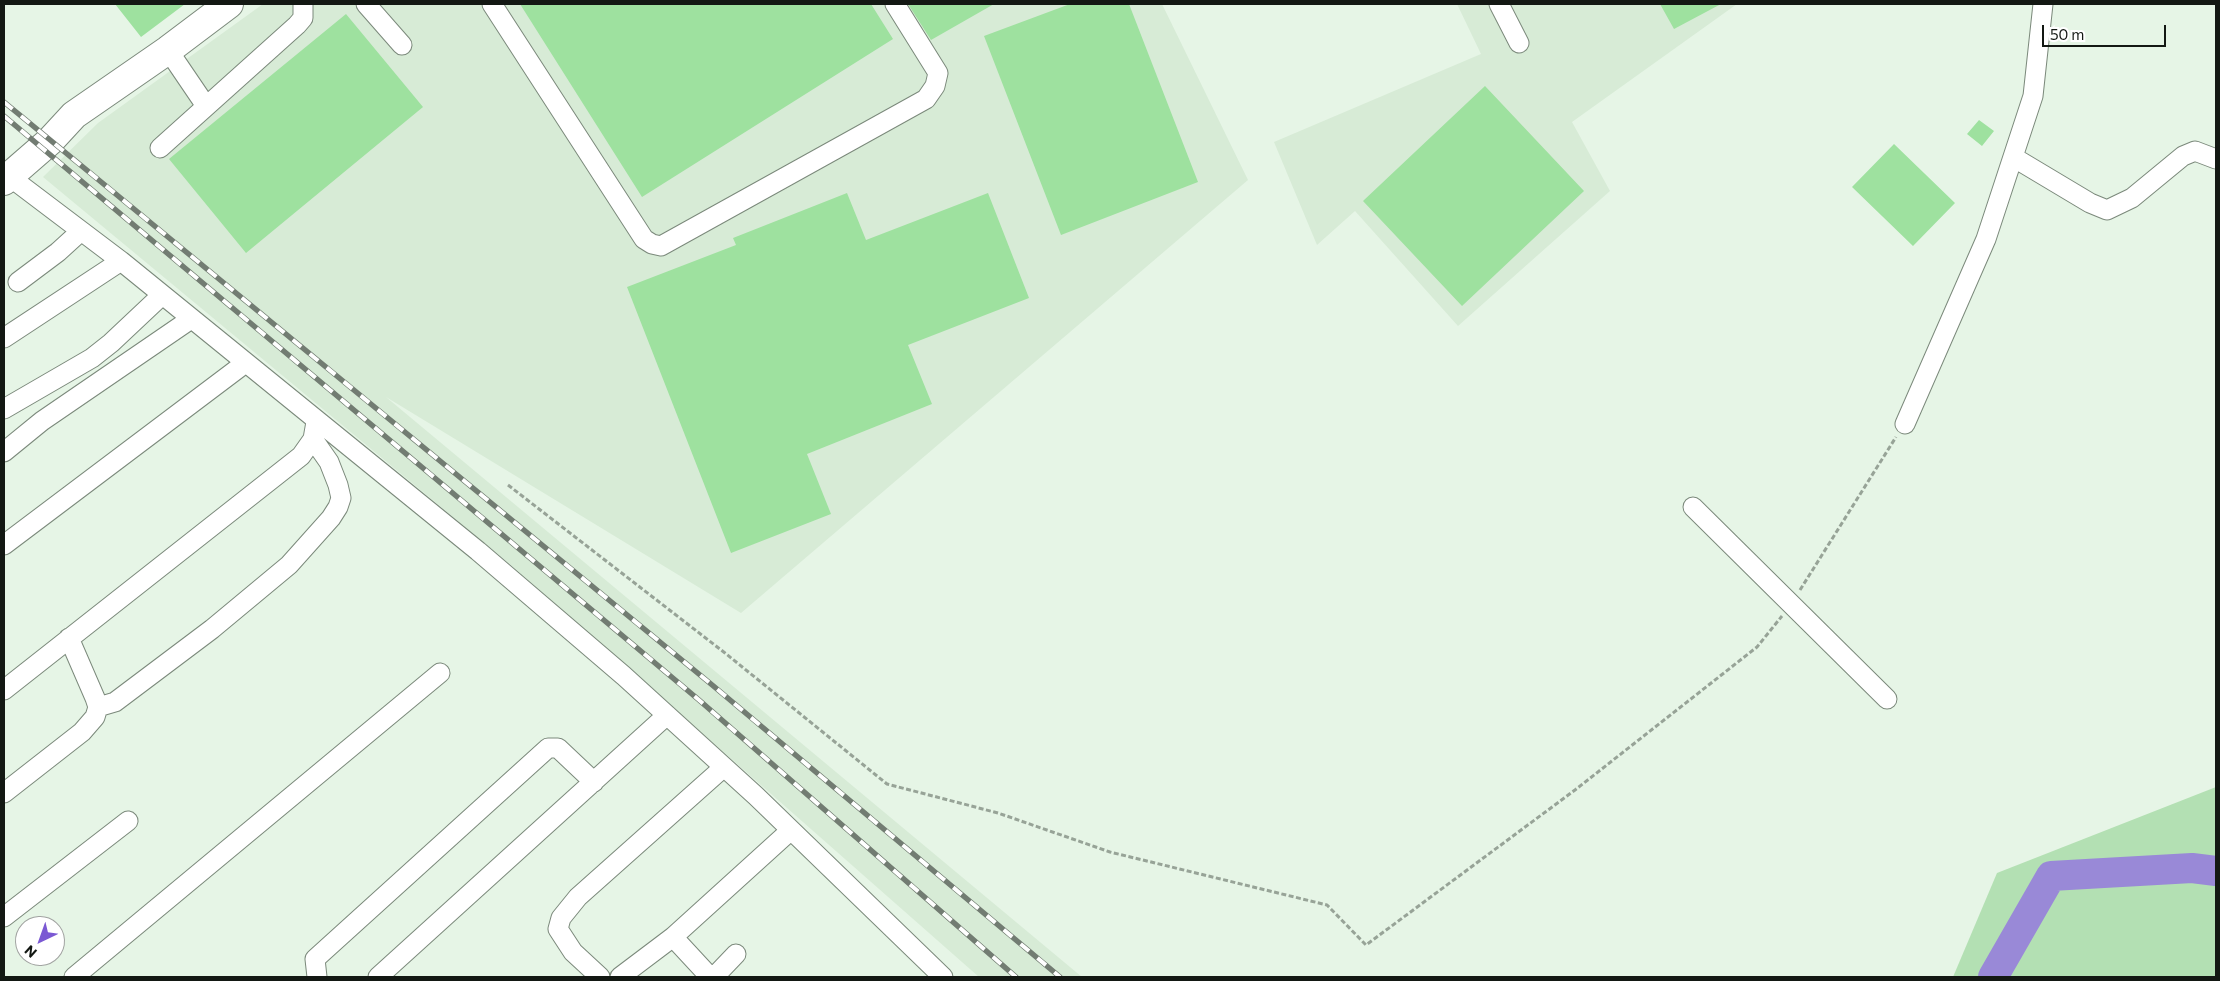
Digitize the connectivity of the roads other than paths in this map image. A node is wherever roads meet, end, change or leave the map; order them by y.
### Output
1 (229, 4) edge
2 (303, 4) edge
3 (366, 4) edge
4 (492, 4) edge
5 (896, 4) edge
6 (1499, 4) edge
7 (2043, 4) edge
8 (1519, 43) dead end
9 (402, 45) dead end
10 (168, 50) junction
11 (206, 106) junction
12 (160, 148) dead end
13 (2013, 157) junction
14 (2216, 159) edge
15 (7, 179) edge
16 (81, 231) junction
17 (121, 261) junction
18 (18, 282) dead end
19 (162, 295) junction
20 (191, 319) junction
21 (4, 338) edge
22 (244, 364) junction
23 (4, 409) edge
24 (1905, 424) road end
25 (314, 430) junction
26 (4, 452) edge
27 (1693, 507) dead end
28 (4, 545) edge
29 (69, 638) junction
30 (440, 673) dead end
31 (4, 690) edge
32 (1887, 699) dead end
33 (98, 707) junction
34 (667, 715) junction
35 (724, 767) junction
36 (594, 782) junction
37 (4, 793) edge
38 (128, 821) dead end
39 (791, 830) junction
40 (4, 917) edge
41 (672, 937) junction
42 (736, 954) dead end
43 (74, 977) edge
44 (317, 977) edge
45 (378, 977) edge
46 (600, 977) edge
47 (620, 977) edge
48 (712, 977) edge
49 (942, 977) edge

1 - 10 highway
2 - 11 street
3 - 9 street
4 - 5 street
6 - 8 street
7 - 13 street
10 - 11 street
10 - 15 highway
11 - 12 street
13 - 14 street
13 - 24 street
15 - 16 street
16 - 17 street
16 - 18 street
17 - 19 street
17 - 21 street
19 - 20 street
19 - 23 street
20 - 22 street
20 - 26 street
22 - 25 street
22 - 28 street
25 - 29 street
25 - 33 street
25 - 34 street
27 - 32 street
29 - 31 street
29 - 33 street
30 - 43 street
33 - 37 street
34 - 35 street
34 - 36 street
35 - 39 street
35 - 46 street
36 - 44 street
36 - 45 street
38 - 40 street
39 - 41 street
39 - 49 street
41 - 47 street
41 - 48 street
42 - 48 street

